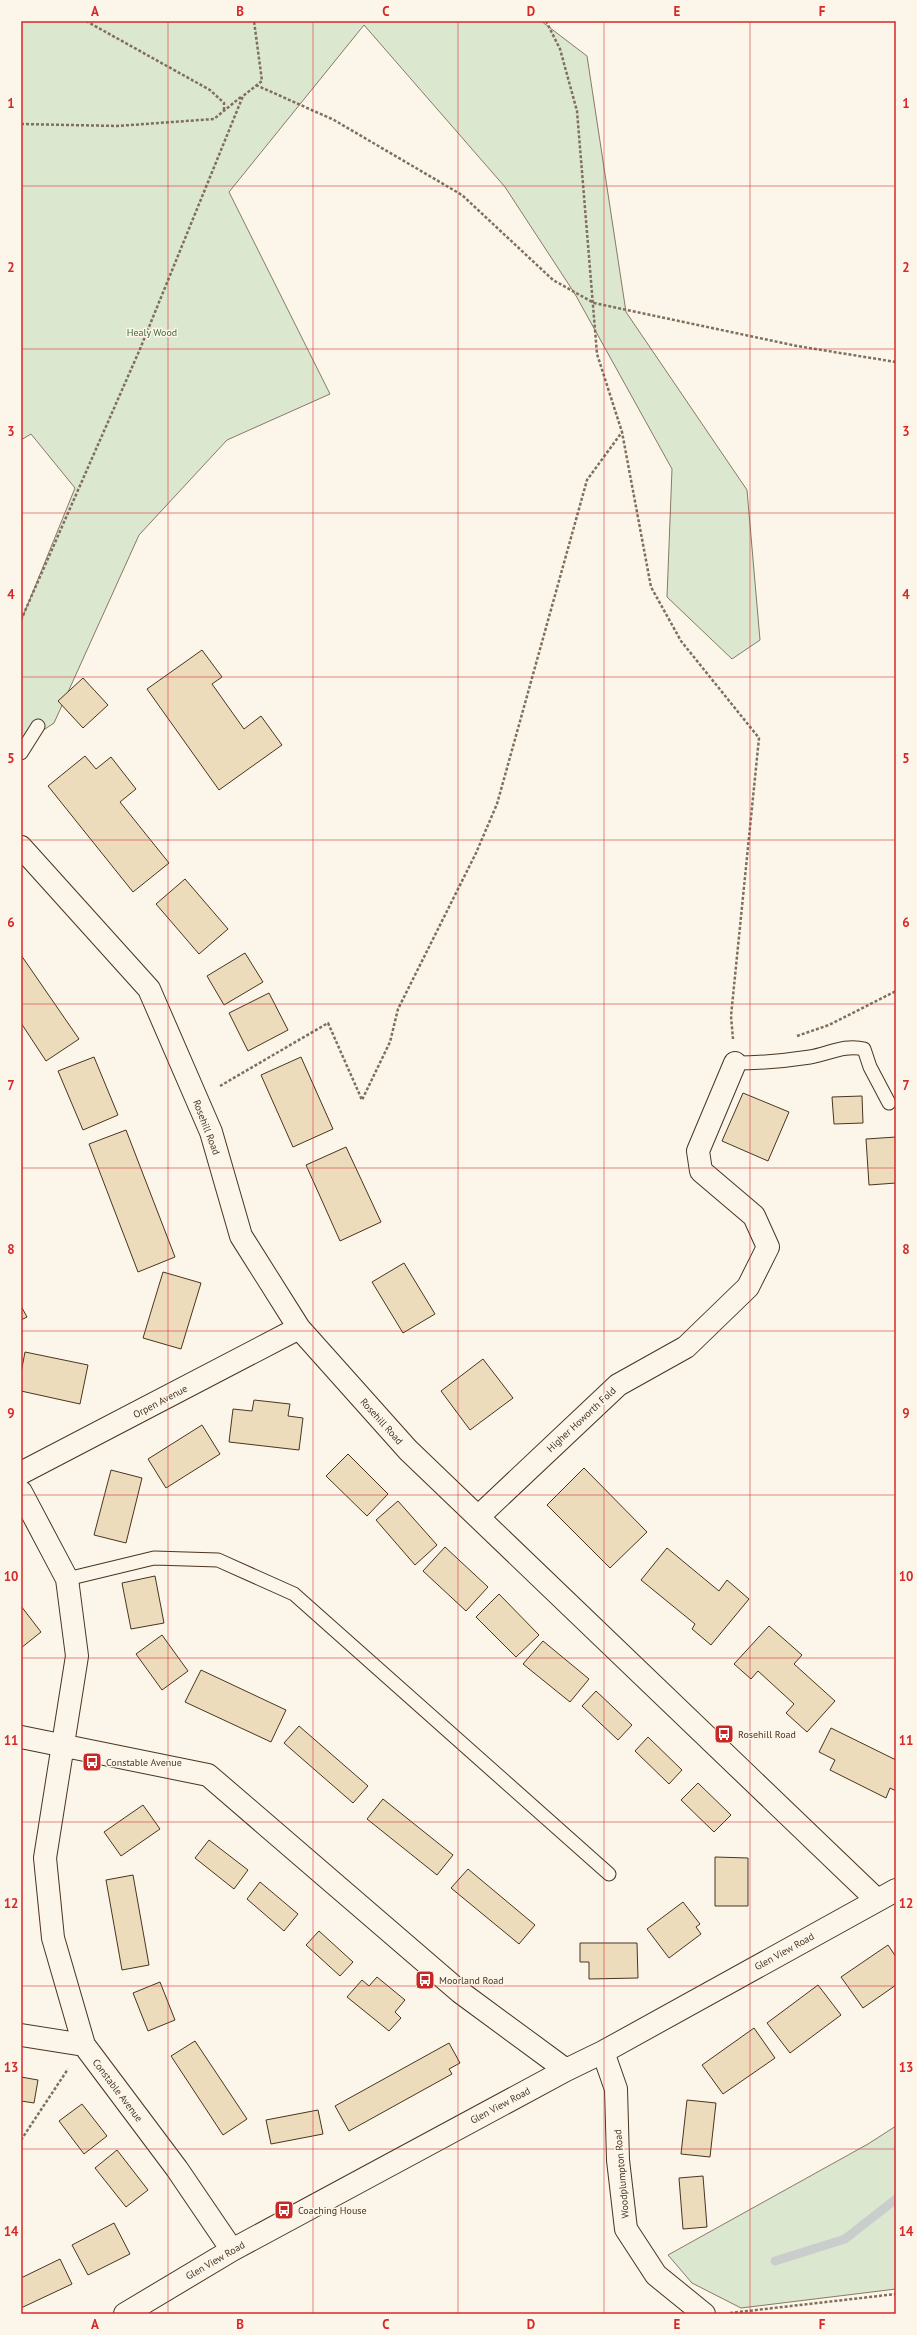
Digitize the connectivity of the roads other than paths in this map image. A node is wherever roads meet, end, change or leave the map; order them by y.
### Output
1 (38, 726) dead end
2 (21, 753) edge
3 (21, 846) edge
4 (735, 1063) joint
5 (889, 1103) dead end
6 (299, 1328) junction
7 (21, 1473) edge
8 (21, 1492) edge
9 (478, 1516) junction
10 (67, 1579) junction
11 (21, 1737) edge
12 (62, 1745) junction
13 (609, 1874) dead end
14 (896, 1890) edge
15 (877, 1900) junction
16 (21, 2035) edge
17 (84, 2045) junction
18 (604, 2052) junction
19 (566, 2070) junction
20 (232, 2250) junction
21 (125, 2314) edge
22 (715, 2314) edge

1 - 2 lane
3 - 6 street, Rosehill Road
4 - 5 lane
4 - 9 street, Higher Howorth Fold
6 - 7 street, Orpen Avenue
6 - 9 street, Rosehill Road
8 - 10 street, Constable Avenue
9 - 15 street, Rosehill Road
10 - 12 street, Constable Avenue
10 - 13 lane
11 - 12 street
12 - 17 street, Constable Avenue
12 - 19 street
14 - 15 street, Glen View Road
15 - 18 street, Glen View Road
16 - 17 street
17 - 20 street, Constable Avenue
18 - 19 street, Glen View Road
18 - 22 street, Woodplumpton Road
19 - 20 street, Glen View Road
20 - 21 street, Glen View Road

